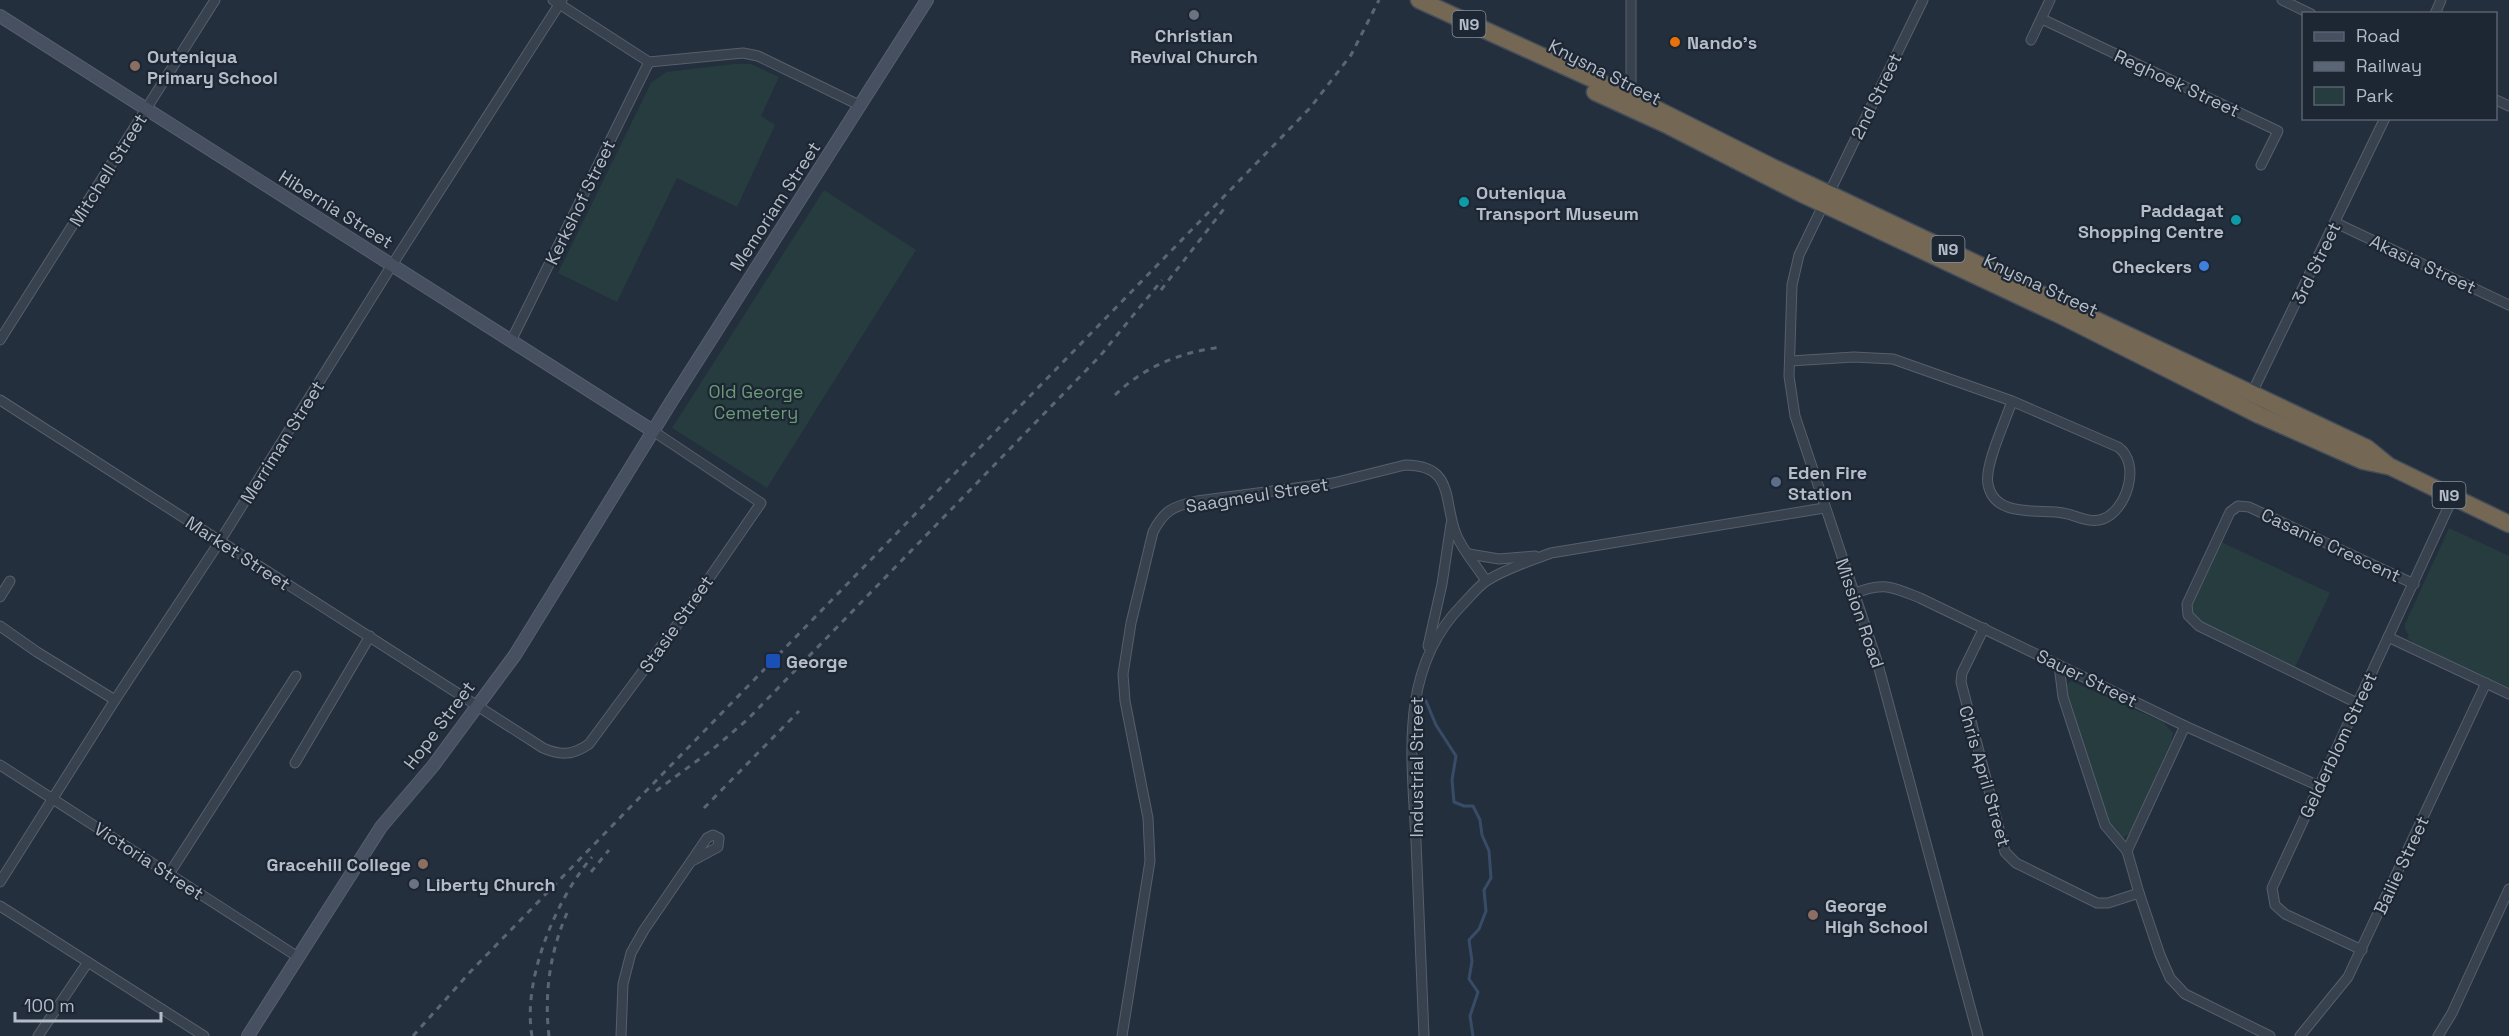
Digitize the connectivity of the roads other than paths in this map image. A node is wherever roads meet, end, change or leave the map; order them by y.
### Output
1 (215, 0) edge
2 (927, 0) edge
3 (1419, 0) edge
4 (1631, 0) edge
5 (1923, 0) edge
6 (2050, 0) edge
7 (2282, 0) edge
8 (558, 1) edge
9 (2307, 12) edge
10 (0, 16) edge
11 (2042, 19) junction
12 (2031, 40) dead end
13 (649, 62) junction
14 (1631, 103) junction
15 (861, 106) junction
16 (146, 109) junction
17 (2384, 120) edge
18 (2261, 165) dead end
19 (1826, 198) junction
20 (2336, 223) junction
21 (392, 265) junction
22 (2509, 305) edge
23 (0, 340) edge
24 (511, 340) junction
25 (1790, 362) junction
26 (0, 400) edge
27 (2012, 401) junction
28 (2248, 401) junction
29 (652, 431) junction
30 (2453, 497) junction
31 (1824, 508) junction
32 (1452, 518) junction
33 (2509, 524) edge
34 (220, 541) junction
35 (1551, 553) junction
36 (1469, 554) junction
37 (10, 580) dead end
38 (1486, 581) junction
39 (2414, 584) junction
40 (1853, 594) junction
41 (0, 597) edge
42 (0, 626) edge
43 (1984, 628) junction
44 (370, 636) junction
45 (2388, 637) junction
46 (1426, 657) junction
47 (2059, 665) junction
48 (296, 676) dead end
49 (2486, 683) junction
50 (2509, 694) edge
51 (115, 700) junction
52 (2357, 703) junction
53 (477, 705) junction
54 (2185, 726) junction
55 (294, 762) dead end
56 (0, 765) edge
57 (2319, 786) junction
58 (52, 798) junction
59 (2127, 851) junction
60 (694, 860) dead end
61 (169, 874) junction
62 (0, 882) edge
63 (2509, 889) edge
64 (2139, 893) junction
65 (0, 906) edge
66 (2362, 950) junction
67 (298, 957) junction
68 (88, 962) junction
69 (38, 1036) edge
70 (204, 1036) edge
71 (248, 1036) edge
72 (621, 1036) edge
73 (1122, 1036) edge
74 (1424, 1036) edge
75 (1978, 1036) edge
76 (2270, 1036) edge
77 (2300, 1036) edge
78 (2438, 1036) edge

1 - 16 street, Mitchell Street
2 - 15 street, Memoriam Street
3 - 14 highway, Knysna Street / N9
4 - 14 street
5 - 19 street, 2nd Street
6 - 11 street
7 - 9 street
8 - 13 street
8 - 21 street, Merriman Street
10 - 16 street, Hibernia Street
11 - 12 street
11 - 18 street, Reghoek Street
13 - 15 street
13 - 24 street, Kerkshof Street
14 - 19 highway, Knysna Street / N9
15 - 29 street, Memoriam Street
16 - 21 street, Hibernia Street
16 - 23 street, Mitchell Street
17 - 20 street, 3rd Street
19 - 25 street, Mission Road
19 - 28 highway, Knysna Street / N9
20 - 22 street, Akasia Street
20 - 28 street, 3rd Street
21 - 24 street, Hibernia Street
21 - 34 street, Merriman Street
24 - 29 street, Hibernia Street
25 - 27 street
25 - 31 street, Mission Road
26 - 34 street, Market Street
27 - 27 street
28 - 30 highway, Knysna Street / N9
29 - 53 street, Hope Street
29 - 53 street, Stasie Street
30 - 33 highway, Knysna Street / N9
30 - 39 street, Gelderblom Street
31 - 35 street, Industrial Street
31 - 40 street, Mission Road
32 - 36 street, Saagmeul Street
32 - 46 street
32 - 73 street, Saagmeul Street
34 - 44 street, Market Street
34 - 51 street, Merriman Street
35 - 36 street
35 - 38 street, Industrial Street
36 - 38 street, Saagmeul Street
37 - 41 street
38 - 46 street, Industrial Street
39 - 45 street, Gelderblom Street
39 - 52 street, Casanie Crescent
40 - 43 street, Sauer Street
40 - 75 street, Mission Road
42 - 51 street
43 - 47 street, Sauer Street
43 - 64 street, Chris April Street
44 - 53 street, Market Street
44 - 55 street
45 - 49 street
45 - 52 street, Gelderblom Street
46 - 74 street, Industrial Street
47 - 54 street, Sauer Street
47 - 59 street
48 - 61 street
49 - 50 street
49 - 66 street, Bailie Street
51 - 58 street, Merriman Street
52 - 57 street, Gelderblom Street
53 - 67 street, Hope Street
54 - 57 street, Sauer Street
54 - 59 street
56 - 58 street, Victoria Street
57 - 66 street, Gelderblom Street
58 - 61 street, Victoria Street
58 - 62 street, Merriman Street
59 - 64 street
60 - 72 street
61 - 67 street, Victoria Street
63 - 78 street
64 - 76 street
65 - 68 street
66 - 77 street, Bailie Street
67 - 71 street, Hope Street
68 - 69 street
68 - 70 street

